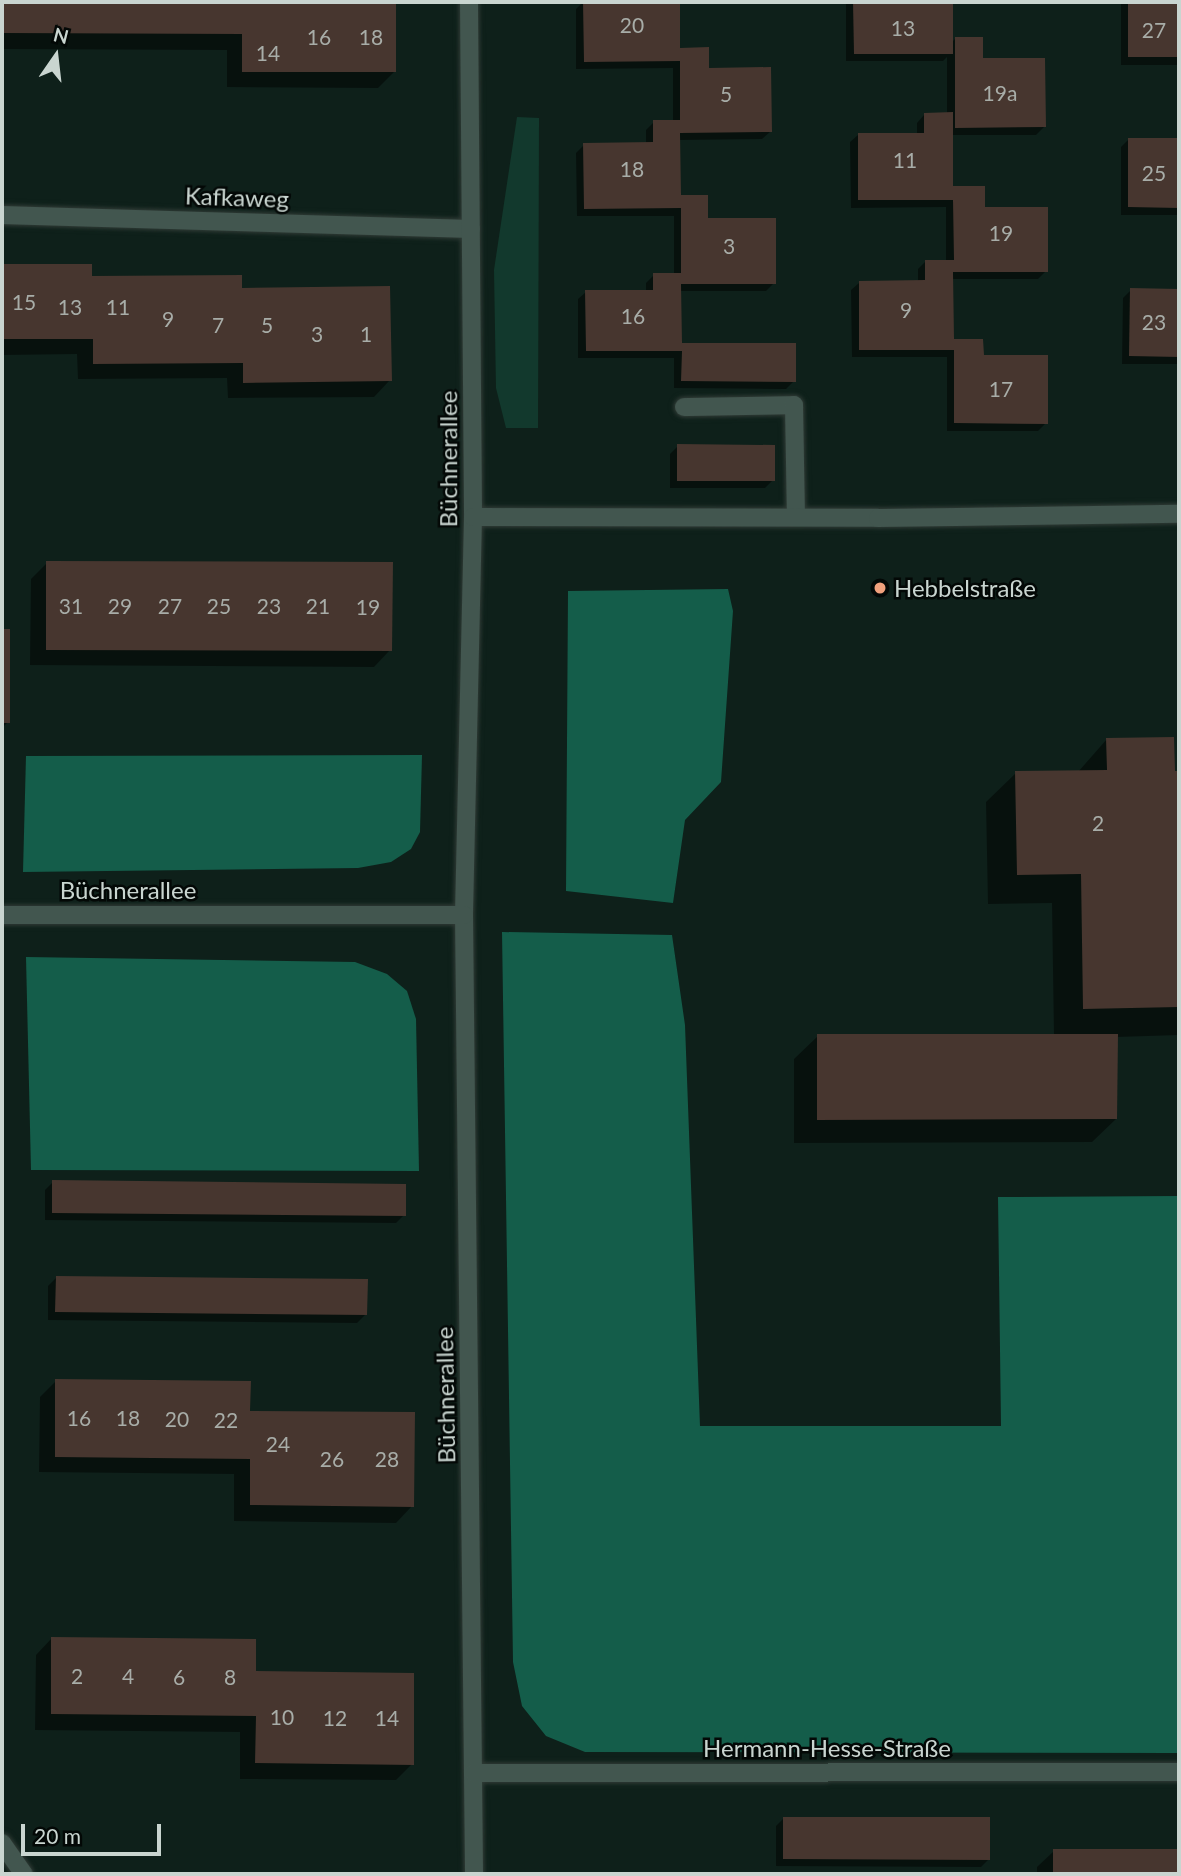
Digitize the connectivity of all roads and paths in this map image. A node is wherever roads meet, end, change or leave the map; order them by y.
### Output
1 (470, 2) edge
2 (2, 215) edge
3 (471, 229) junction
4 (684, 407) dead end
5 (1179, 514) edge
6 (796, 516) junction
7 (473, 517) junction
8 (2, 915) edge
9 (464, 915) junction
10 (1179, 1772) edge
11 (474, 1773) junction
12 (2, 1843) edge
13 (24, 1874) edge
14 (474, 1874) edge

1 - 3 street, Büchnerallee
2 - 3 street, Kafkaweg
3 - 7 street, Büchnerallee
4 - 6 street
5 - 6 street
6 - 7 street
7 - 9 street, Büchnerallee
8 - 9 street, Büchnerallee
9 - 11 street, Büchnerallee
10 - 11 street, Hermann-Hesse-Straße
11 - 14 street, Büchnerallee
12 - 13 street

